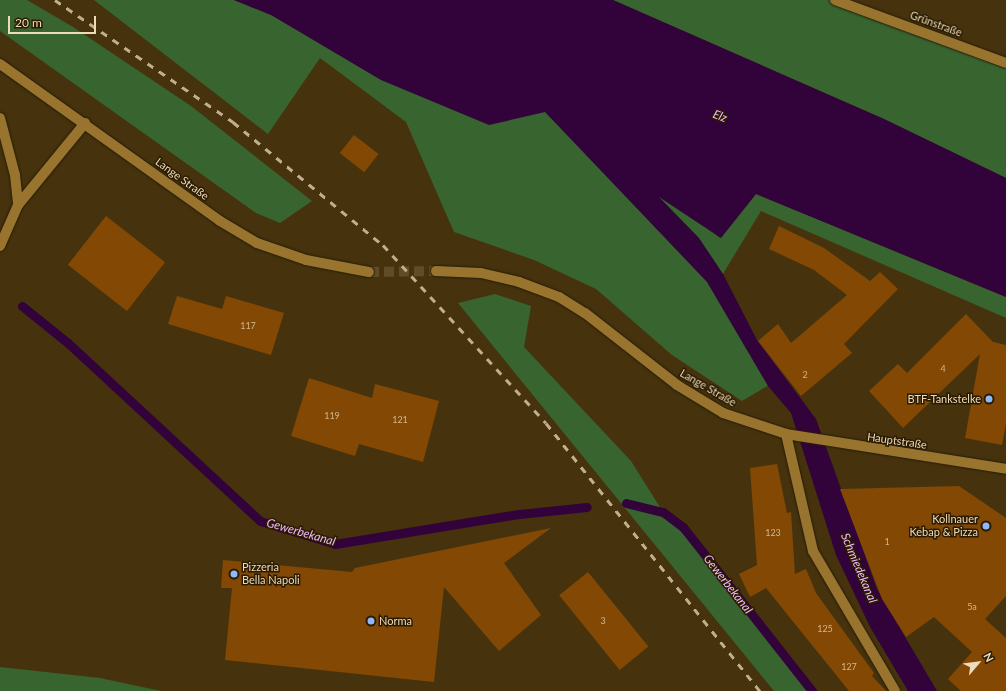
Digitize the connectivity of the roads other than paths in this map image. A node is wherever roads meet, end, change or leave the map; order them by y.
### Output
1 (836, 0) edge
2 (1006, 63) edge
3 (0, 64) edge
4 (0, 118) edge
5 (85, 123) junction
6 (18, 205) junction
7 (0, 246) edge
8 (436, 271) tunnel mouth
9 (369, 272) tunnel mouth
10 (786, 434) junction
11 (1006, 469) edge
12 (895, 691) edge

1 - 2 street, Grünstraße
3 - 5 street, Lange Straße
4 - 6 street
5 - 6 street
5 - 9 street, Lange Straße
6 - 7 street
8 - 10 street, Lange Straße
10 - 11 street, Hauptstraße
10 - 12 street

